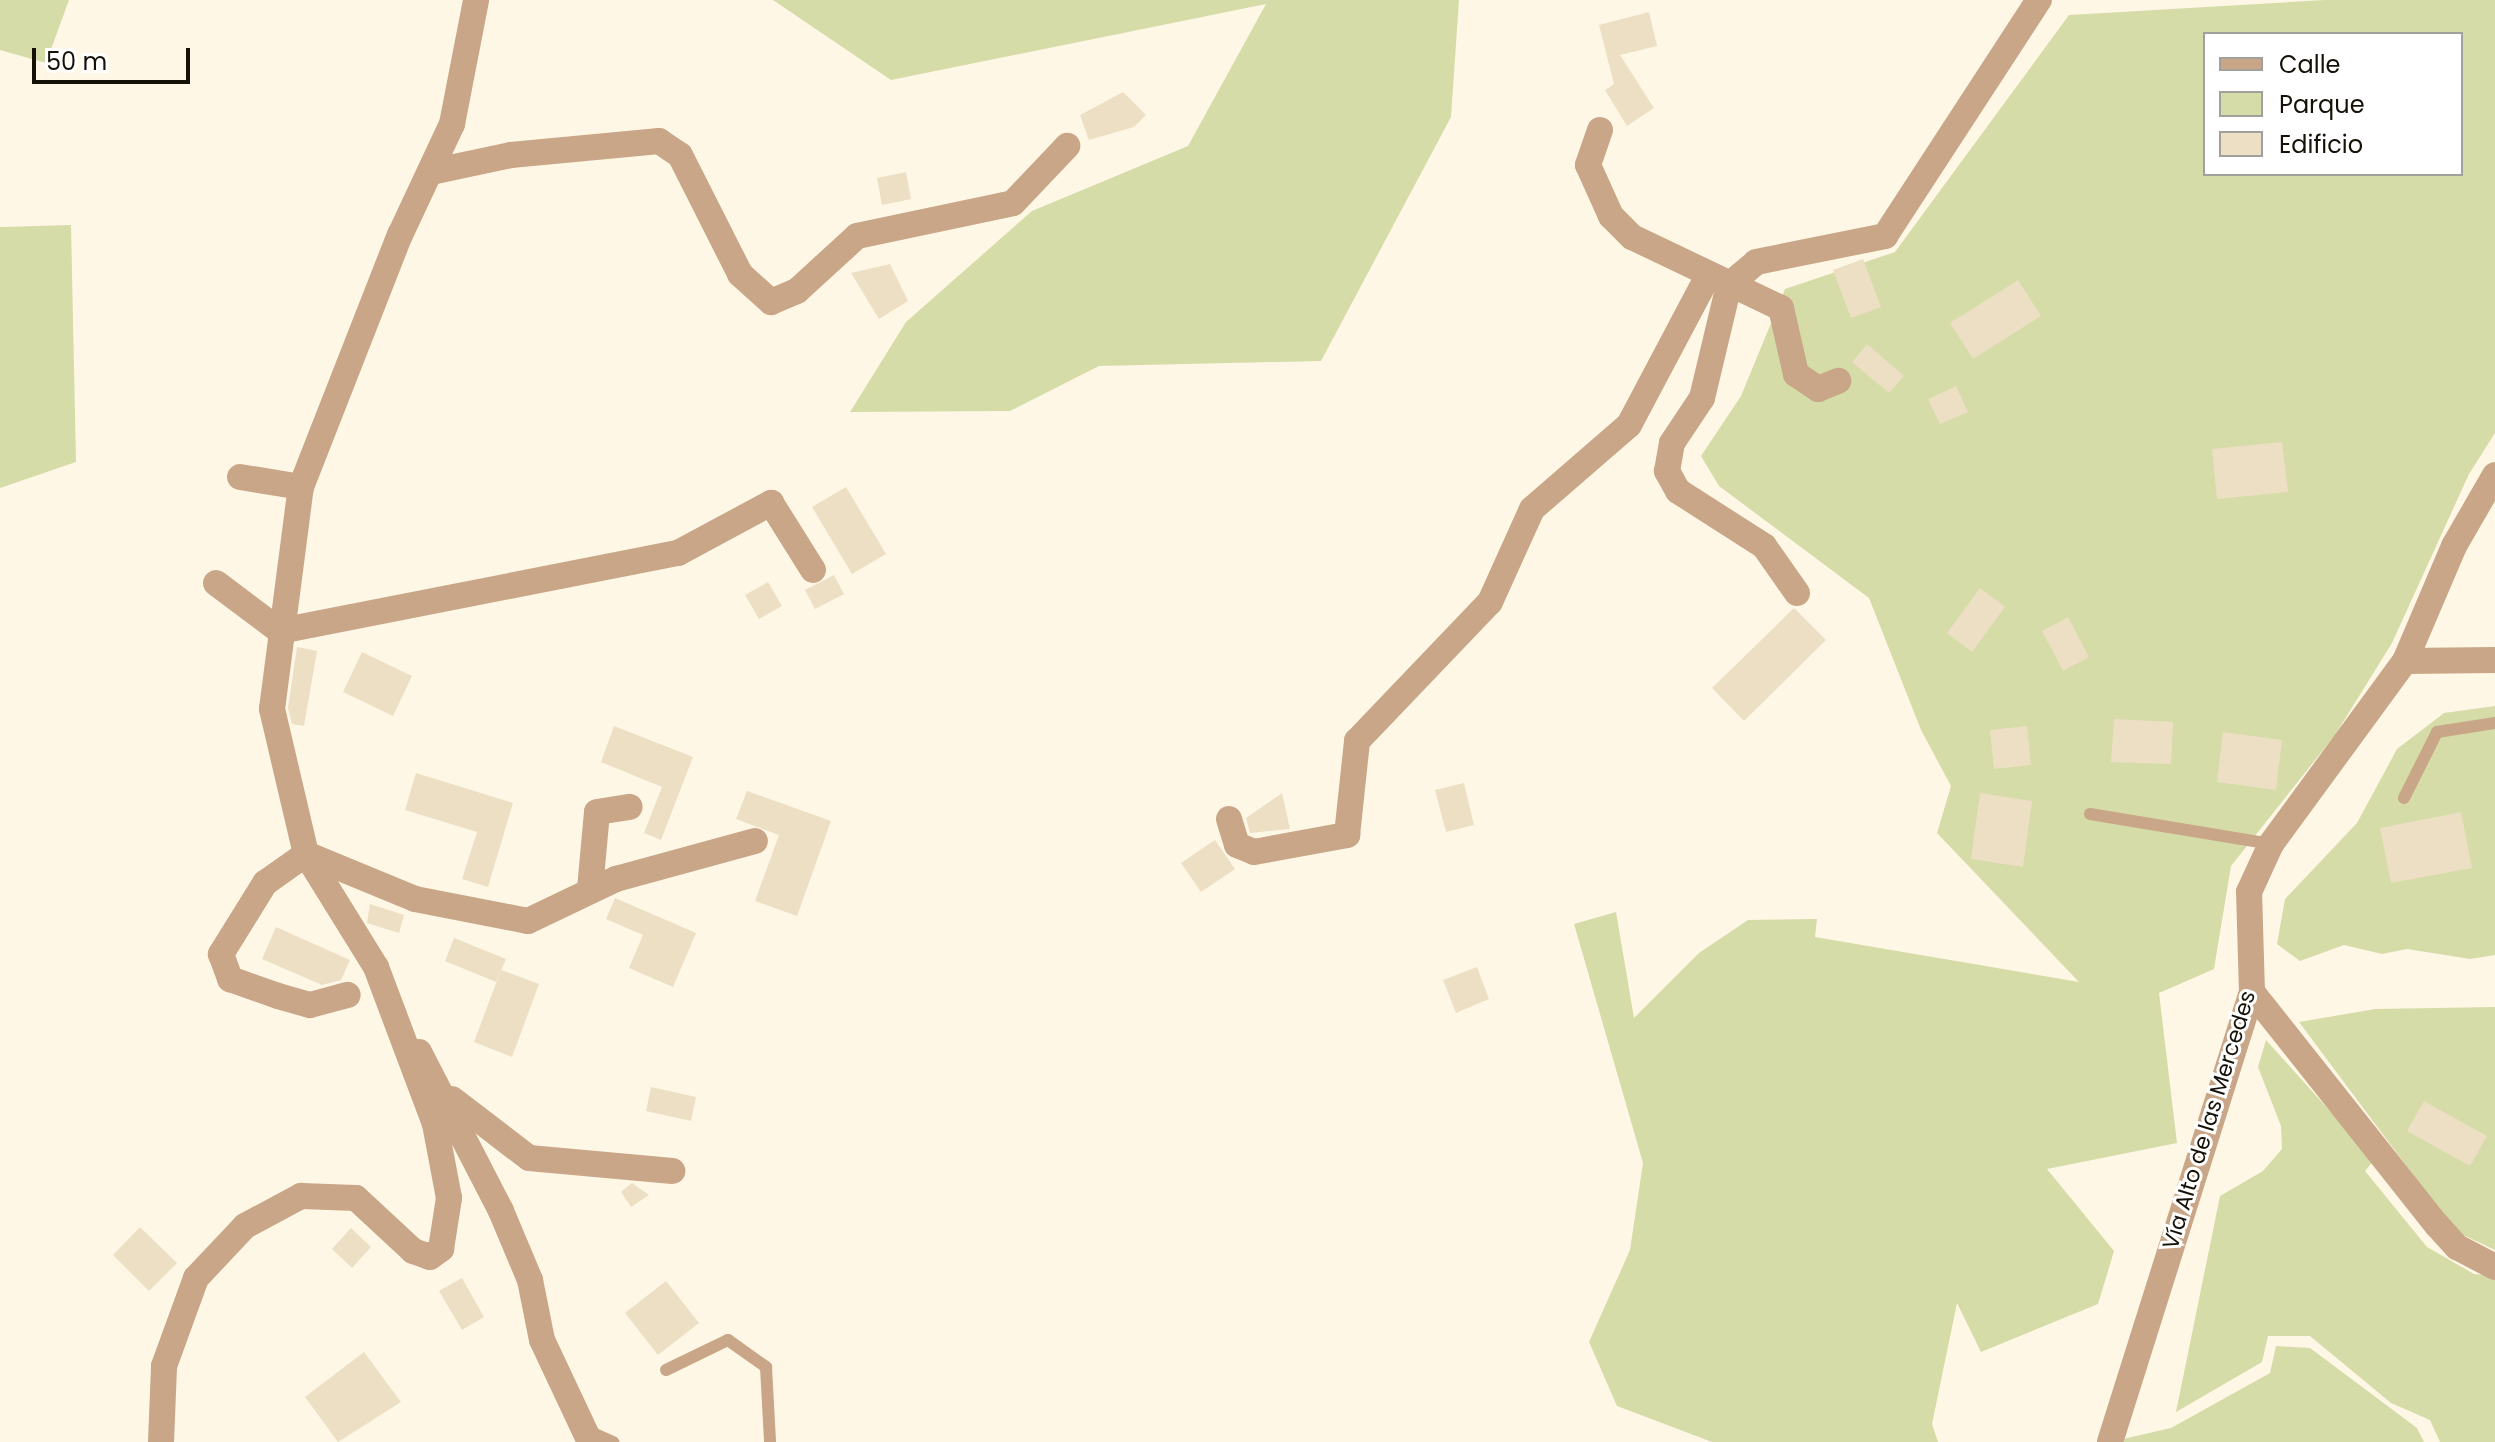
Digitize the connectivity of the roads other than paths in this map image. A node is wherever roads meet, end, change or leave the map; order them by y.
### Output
1 (476, 0) edge
2 (2039, 0) edge
3 (1600, 130) dead end
4 (1067, 146) dead end
5 (431, 172) junction
6 (1718, 280) junction
7 (1838, 381) dead end
8 (2495, 475) edge
9 (240, 477) dead end
10 (301, 487) junction
11 (813, 570) dead end
12 (216, 583) dead end
13 (1797, 593) dead end
14 (280, 631) junction
15 (2495, 660) edge
16 (2405, 661) junction
17 (2495, 723) edge
18 (2404, 798) dead end
19 (630, 807) dead end
20 (2090, 814) dead end
21 (1229, 819) dead end
22 (755, 841) dead end
23 (2271, 844) junction
24 (306, 854) junction
25 (590, 889) junction
26 (2252, 992) junction
27 (348, 995) dead end
28 (391, 1008) junction
29 (448, 1096) junction
30 (672, 1171) dead end
31 (2495, 1267) edge
32 (666, 1370) dead end
33 (588, 1436) edge
34 (161, 1442) edge
35 (613, 1442) edge
36 (770, 1442) edge
37 (2110, 1442) edge

1 - 5 street
2 - 6 street
3 - 6 street
4 - 5 street
5 - 10 street
6 - 7 street
6 - 13 street
6 - 21 street
8 - 16 street, Vía Alto de las Mercedes
9 - 10 street
10 - 14 street
11 - 14 street
12 - 14 street
14 - 24 street
15 - 16 street
16 - 23 street, Vía Alto de las Mercedes
17 - 18 lane
19 - 25 street
20 - 23 lane
22 - 25 street
23 - 26 street, Vía Alto de las Mercedes
24 - 25 street
24 - 27 street
24 - 28 street
26 - 31 street
26 - 37 street, Vía Alto de las Mercedes
28 - 29 street
28 - 34 street
29 - 30 street
29 - 33 street
32 - 36 lane
33 - 35 lane

